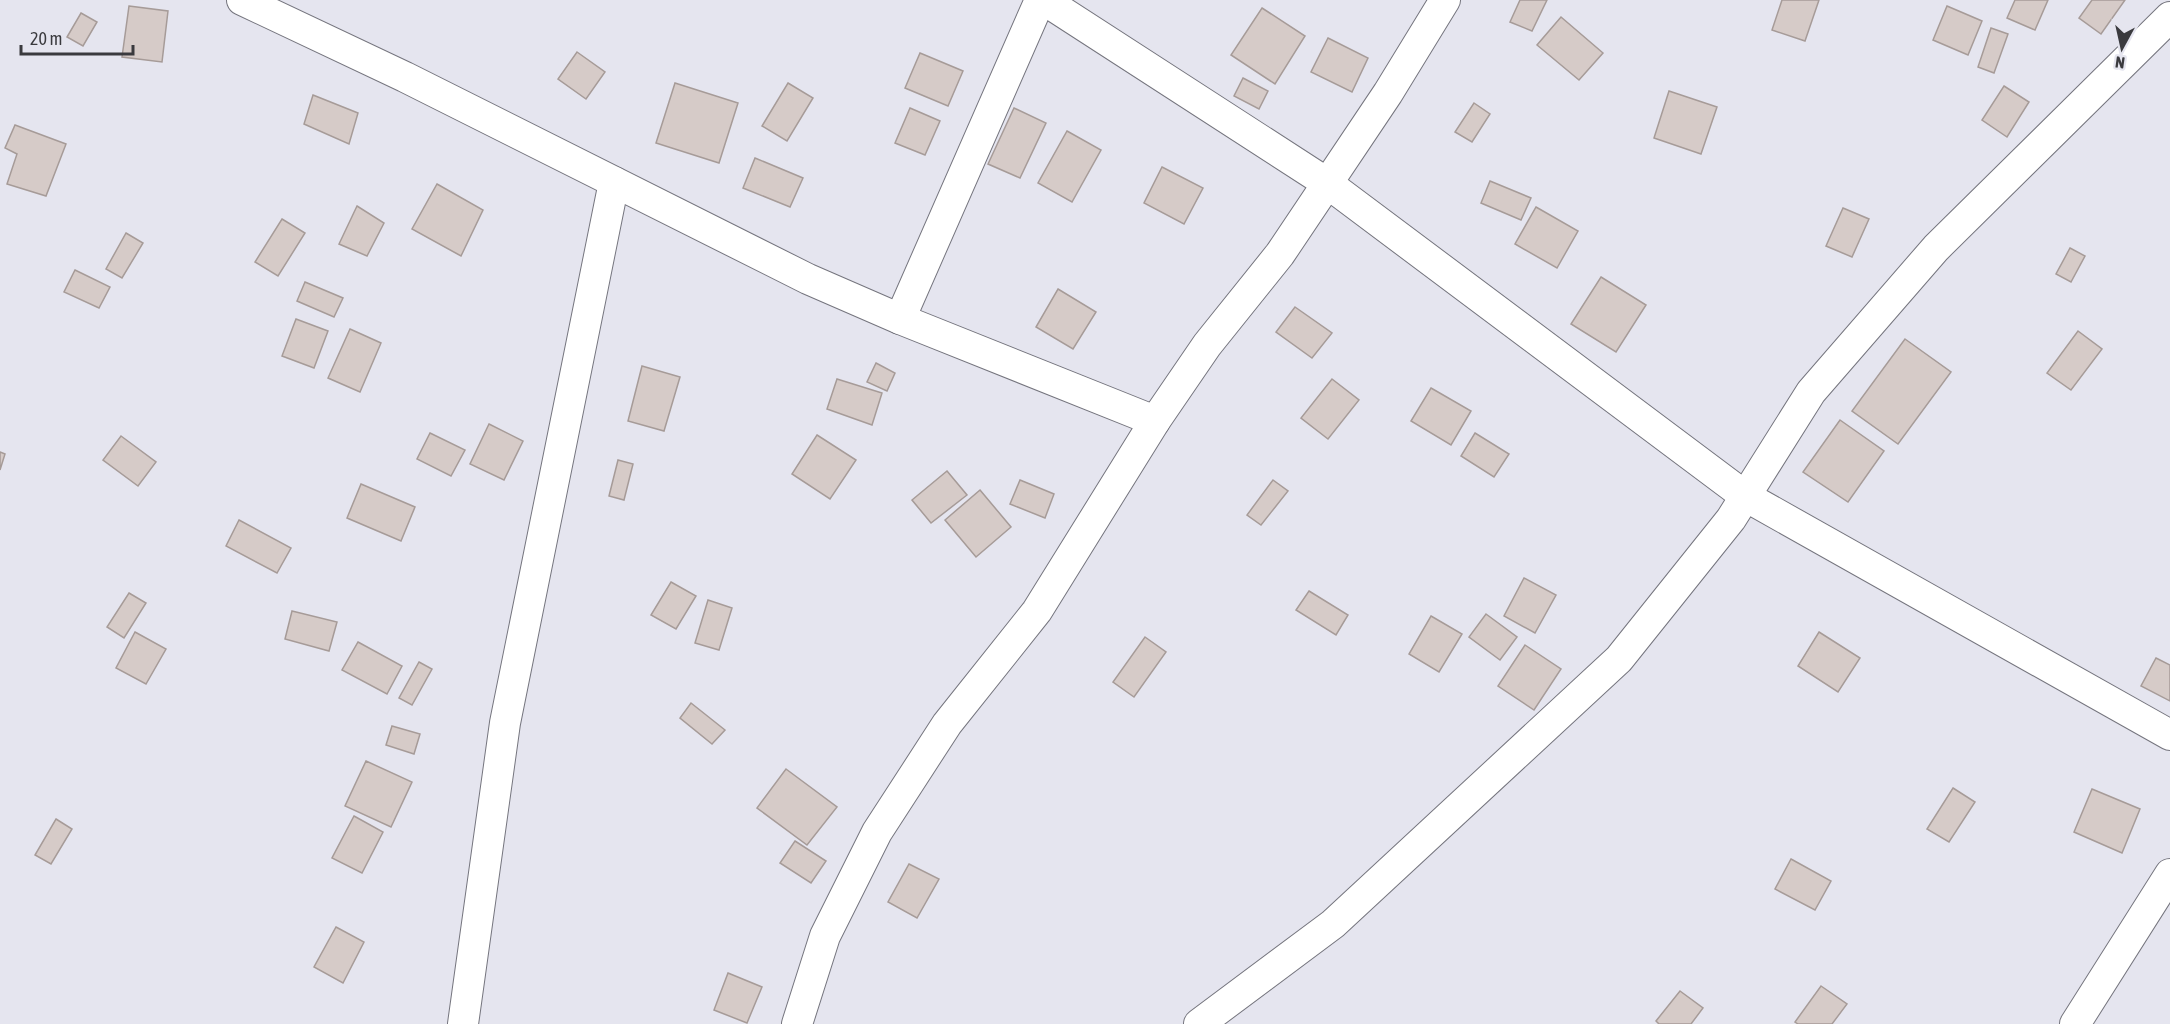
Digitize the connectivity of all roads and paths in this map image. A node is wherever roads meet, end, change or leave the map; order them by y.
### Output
1 (242, 0) edge
2 (1042, 0) edge
3 (1445, 0) edge
4 (2170, 17) edge
5 (614, 182) junction
6 (1327, 183) junction
7 (900, 319) junction
8 (1155, 421) junction
9 (1745, 496) junction
10 (2170, 735) edge
11 (2170, 874) edge
12 (463, 1024) edge
13 (797, 1024) edge
14 (1198, 1024) edge
15 (2075, 1024) edge

1 - 5 street
2 - 6 street
2 - 7 street
3 - 6 street
4 - 9 street
5 - 7 street
5 - 12 street
6 - 8 street
6 - 9 street
7 - 8 street
8 - 13 street
9 - 10 street
9 - 14 street
11 - 15 street

